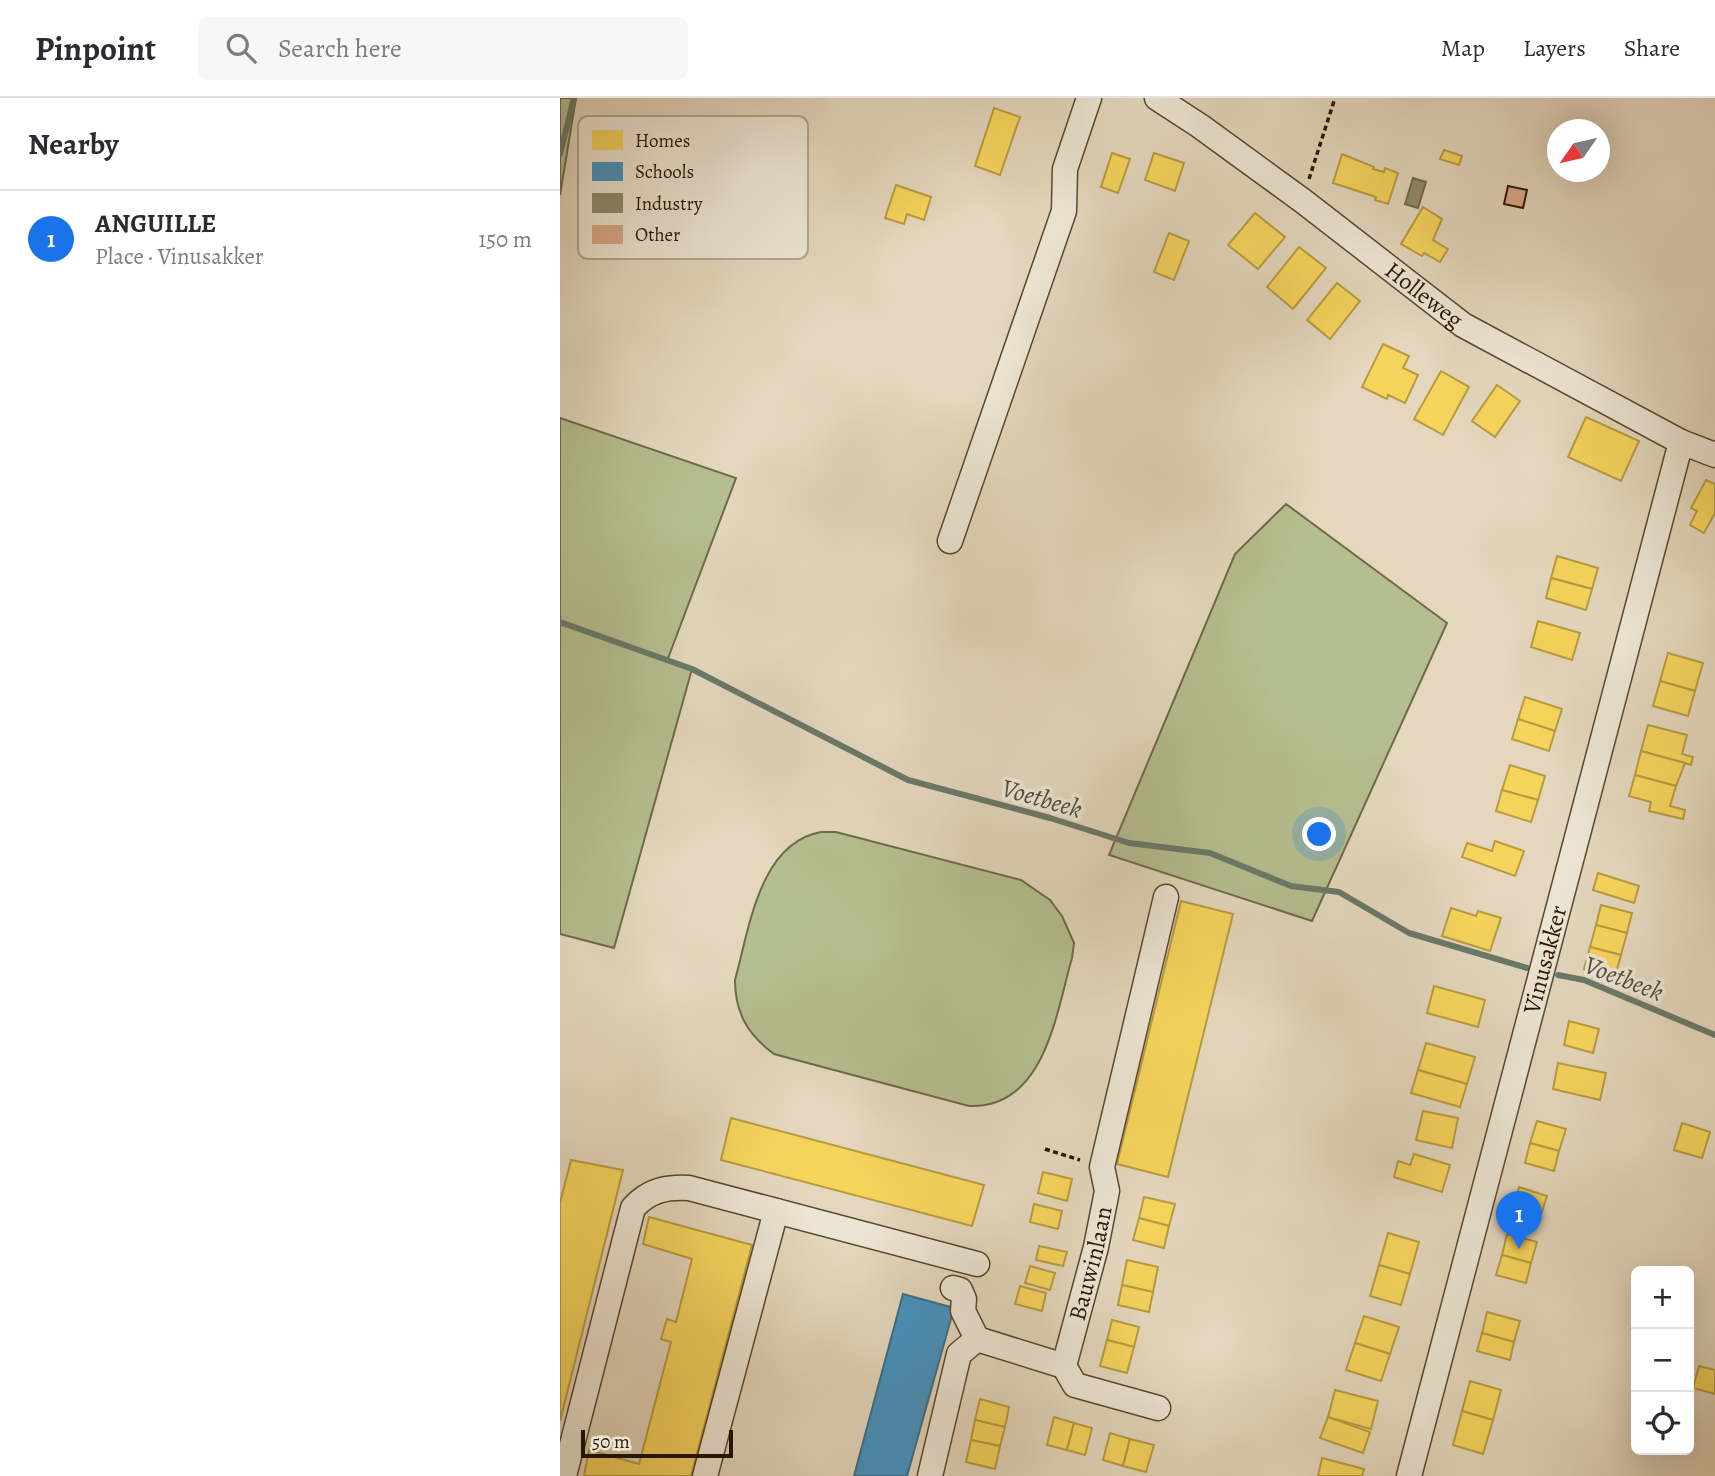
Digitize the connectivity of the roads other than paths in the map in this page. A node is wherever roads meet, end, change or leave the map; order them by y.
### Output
1 (1089, 98) edge
2 (1157, 98) edge
3 (1681, 442) junction
4 (1715, 455) edge
5 (950, 541) dead end
6 (1167, 897) dead end
7 (776, 1211) junction
8 (977, 1264) dead end
9 (953, 1287) dead end
10 (977, 1339) junction
11 (1064, 1366) junction
12 (1157, 1408) dead end
13 (564, 1476) edge
14 (705, 1476) edge
15 (930, 1476) edge
16 (1409, 1476) edge

1 - 5 street
2 - 3 street, Holleweg
3 - 4 street, Holleweg
3 - 16 street, Vinusakker
6 - 11 street, Bauwinlaan
7 - 8 street
7 - 13 street
7 - 14 street
9 - 10 street
10 - 11 street
10 - 15 street
11 - 12 street

